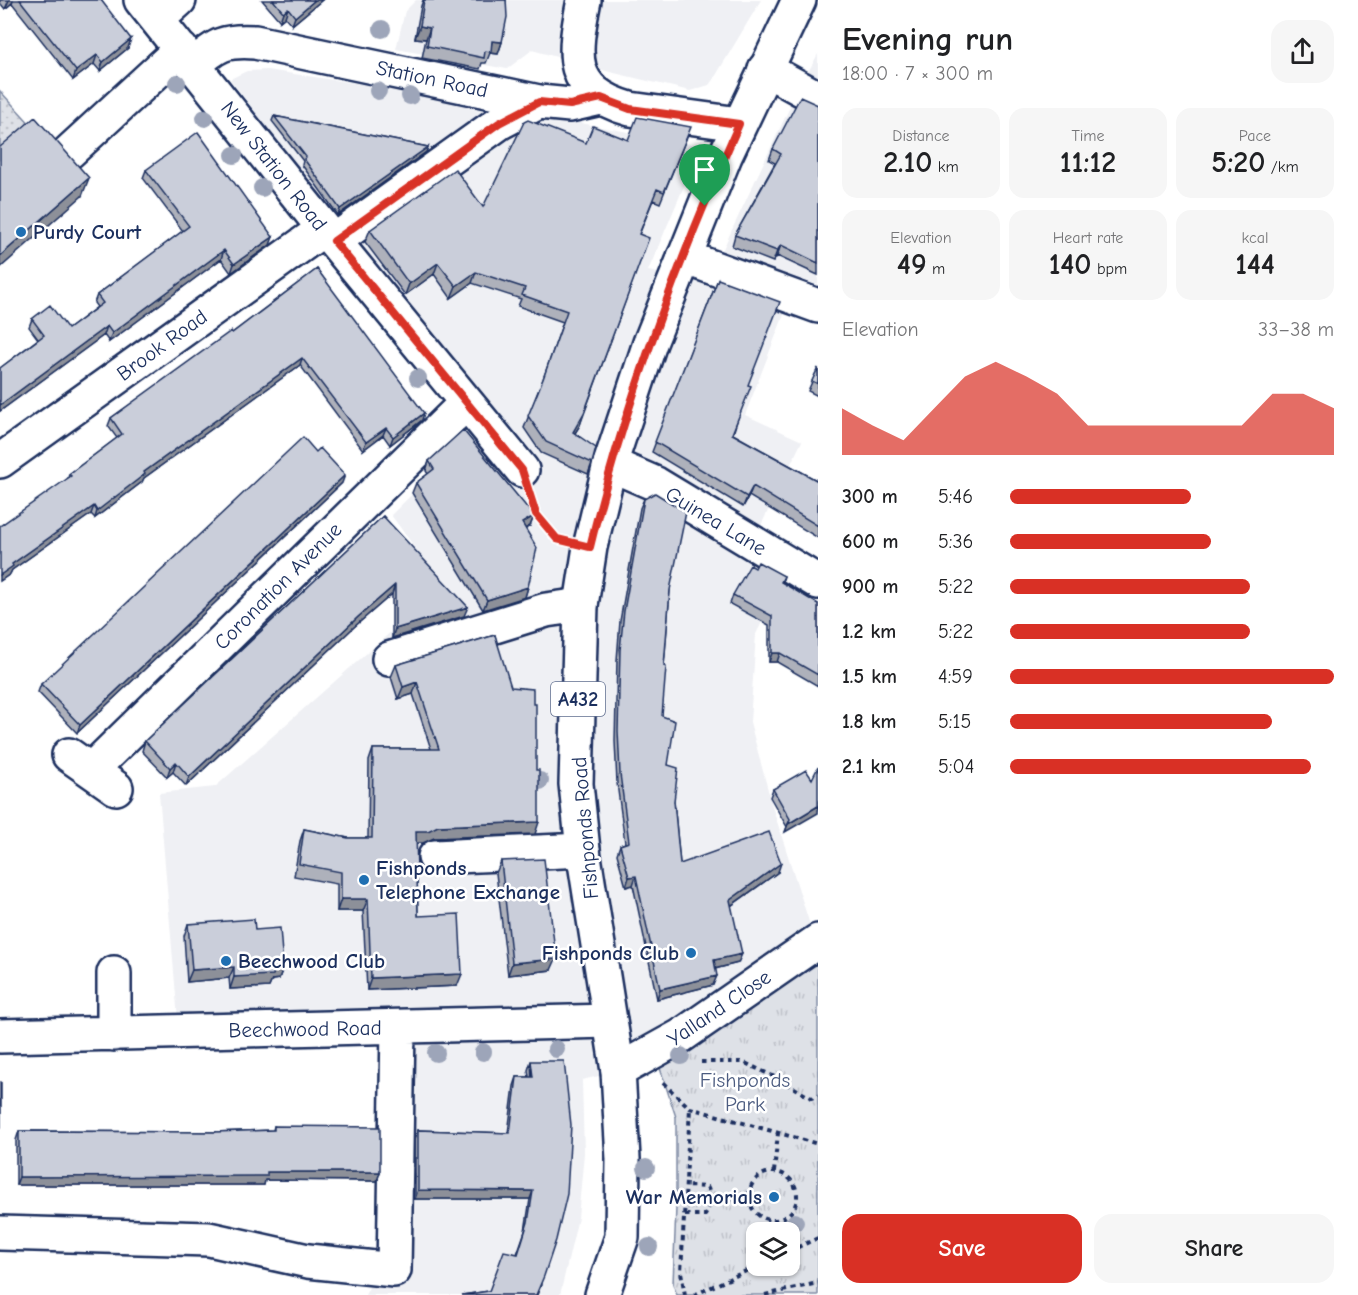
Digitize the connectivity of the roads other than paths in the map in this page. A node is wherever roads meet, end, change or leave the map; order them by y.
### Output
1 (584, 0) edge
2 (799, 0) edge
3 (159, 6) edge
4 (188, 57) junction
5 (765, 69) junction
6 (596, 94) junction
7 (818, 98) edge
8 (539, 102) junction
9 (739, 124) junction
10 (69, 152) edge
11 (329, 235) junction
12 (684, 257) junction
13 (818, 306) edge
14 (466, 403) junction
15 (0, 461) edge
16 (610, 464) junction
17 (522, 470) road end
18 (818, 582) edge
19 (581, 605) junction
20 (389, 659) dead end
21 (92, 771) dead end
22 (583, 850) junction
23 (435, 857) dead end
24 (818, 941) edge
25 (114, 973) dead end
26 (610, 1021) junction
27 (398, 1027) junction
28 (114, 1034) junction
29 (0, 1036) edge
30 (619, 1085) junction
31 (0, 1233) edge
32 (602, 1295) edge

1 - 6 street
2 - 5 street, Fishponds Road / A432
3 - 4 street, New Station Road
4 - 8 street, Station Road
4 - 10 street, Station Road
4 - 11 street, New Station Road
5 - 7 street
5 - 9 street, Fishponds Road / A432
6 - 8 street
6 - 9 street
8 - 11 street, Station Road
9 - 12 street, Fishponds Road / A432
11 - 14 street, New Station Road
11 - 15 street, Brook Road
12 - 13 street
12 - 16 street, Fishponds Road / A432
14 - 17 street, New Station Road
14 - 21 street, Coronation Avenue
16 - 18 street, Guinea Lane
16 - 19 street, Fishponds Road / A432
19 - 20 street
19 - 22 street, Fishponds Road / A432
22 - 23 street
22 - 26 street, Fishponds Road / A432
24 - 30 street, Yalland Close
25 - 28 street
26 - 27 street, Beechwood Road
26 - 30 street, Fishponds Road / A432
27 - 28 street, Beechwood Road
27 - 31 street
28 - 29 street, Beechwood Road
30 - 32 street, Fishponds Road / A432

